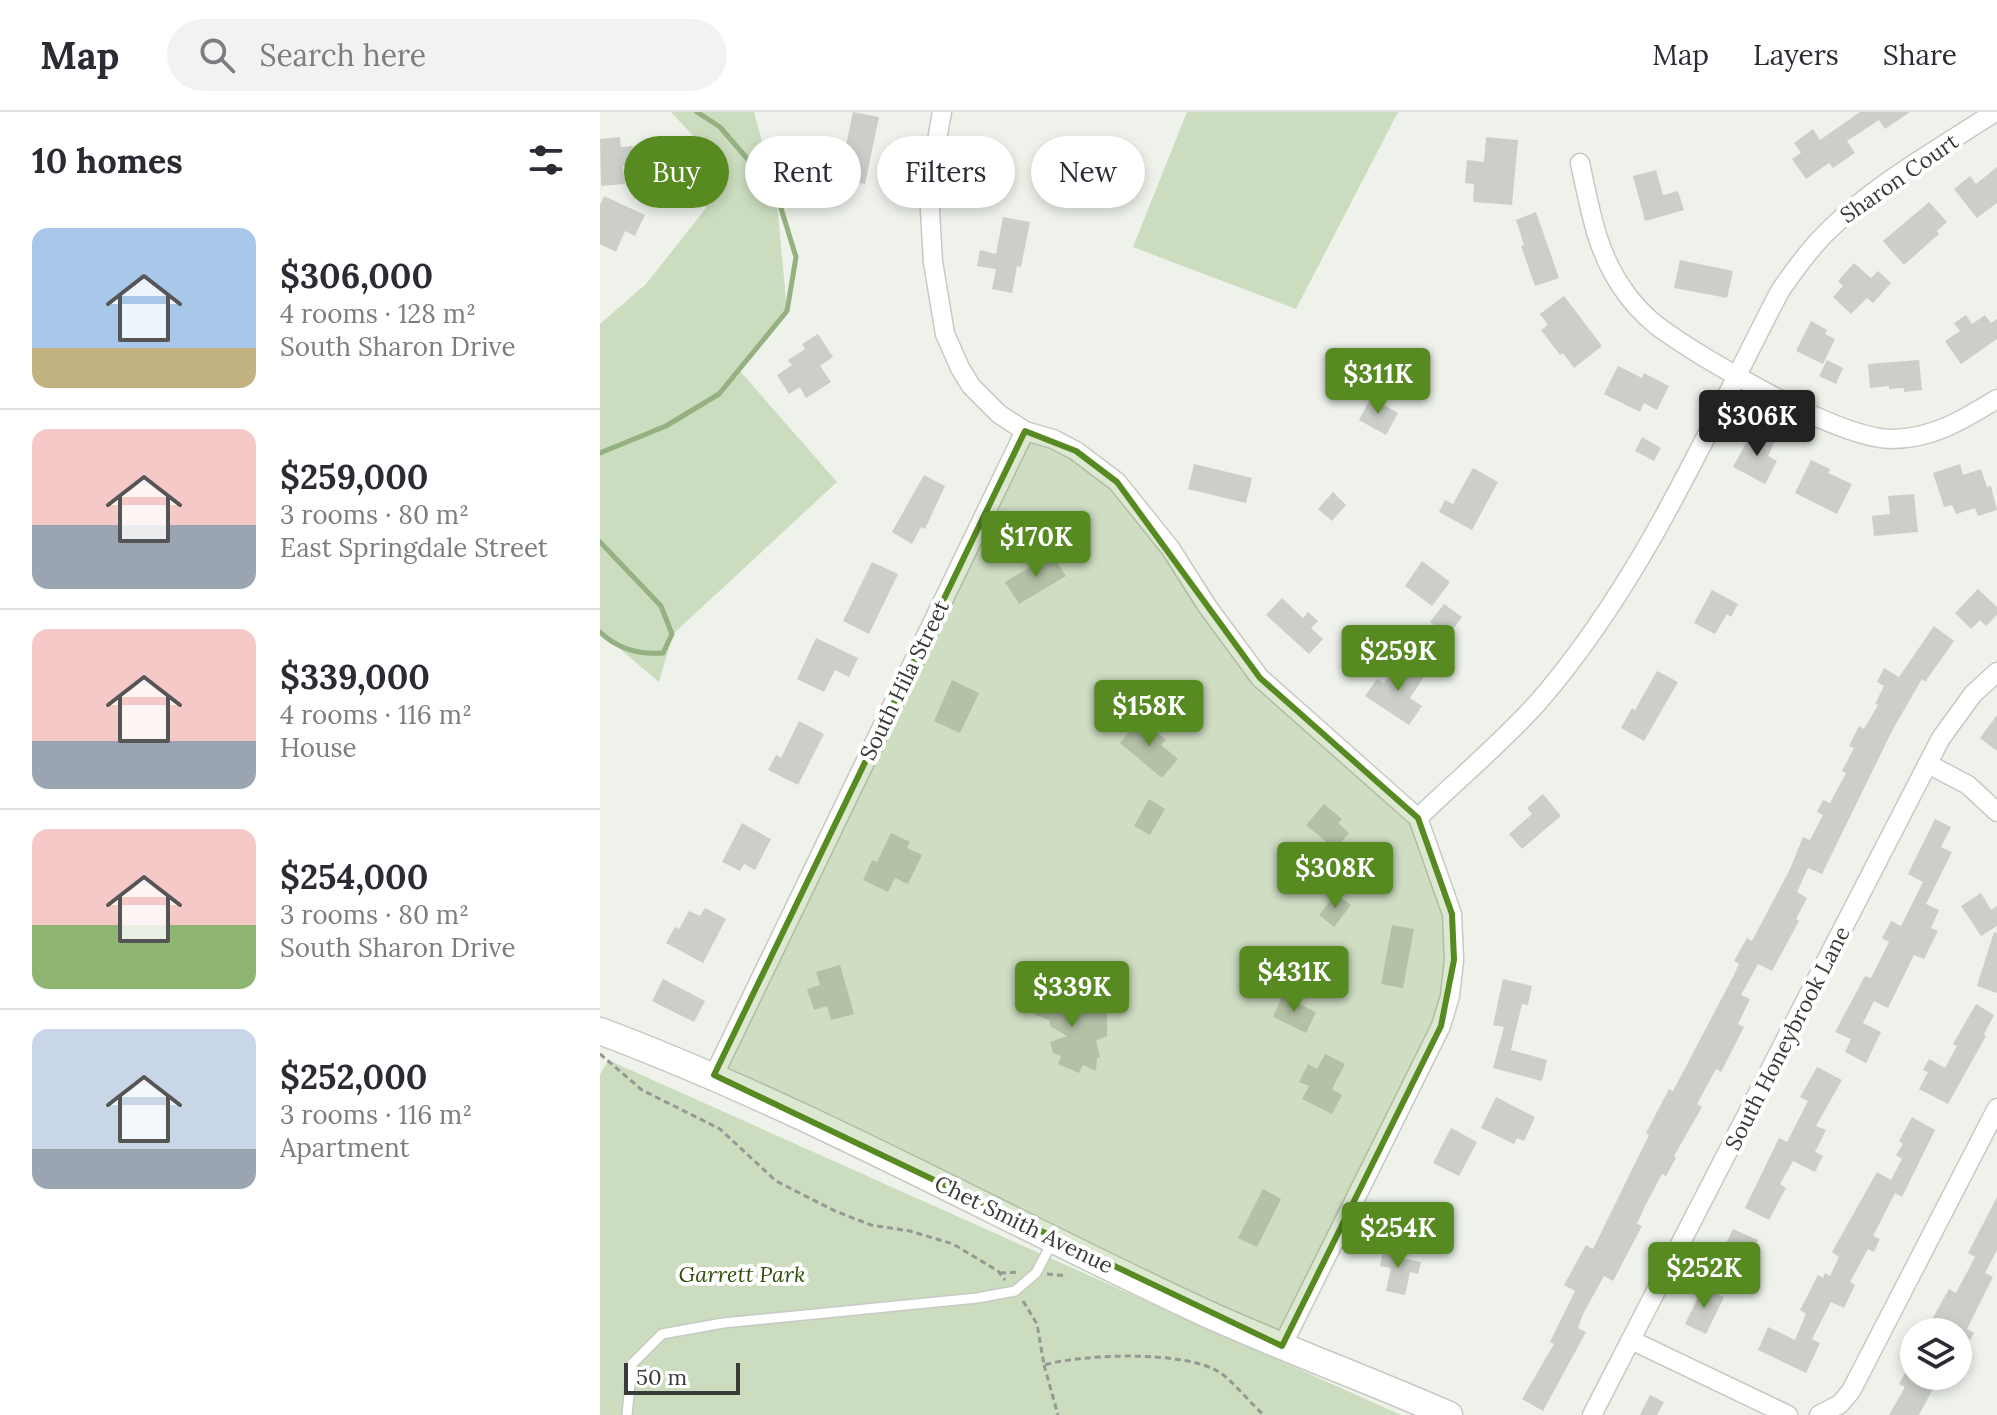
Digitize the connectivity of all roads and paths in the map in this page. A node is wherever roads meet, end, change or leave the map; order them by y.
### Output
1 (942, 112) edge
2 (1995, 112) edge
3 (1580, 163) dead end
4 (1736, 375) junction
5 (1997, 399) edge
6 (1025, 431) junction
7 (1997, 672) edge
8 (1928, 764) junction
9 (1997, 812) edge
10 (1418, 818) junction
11 (600, 1031) edge
12 (600, 1054) edge
13 (714, 1075) junction
14 (1997, 1108) edge
15 (1054, 1238) junction
16 (1015, 1291) junction
17 (1631, 1340) junction
18 (1282, 1346) junction
19 (1044, 1365) junction
20 (627, 1415) edge
21 (1058, 1415) edge
22 (1264, 1415) edge
23 (1449, 1415) edge
24 (1592, 1415) edge
25 (1788, 1415) edge
26 (1819, 1415) edge

1 - 6 street
2 - 4 street, Sharon Court
3 - 4 street
4 - 5 street
4 - 10 street, Sharon Court
6 - 10 street
6 - 13 street, South Hila Street
7 - 8 street, South Honeybrook Lane
8 - 9 street
8 - 17 street, South Honeybrook Lane
10 - 18 street
11 - 13 street, Chet Smith Avenue
12 - 16 path
13 - 15 street, Chet Smith Avenue
14 - 26 street
15 - 16 lane
15 - 18 street, Chet Smith Avenue
16 - 19 path
16 - 20 lane
17 - 24 street, South Honeybrook Lane
17 - 25 street
18 - 23 street, Chet Smith Avenue
19 - 21 path
19 - 22 path

